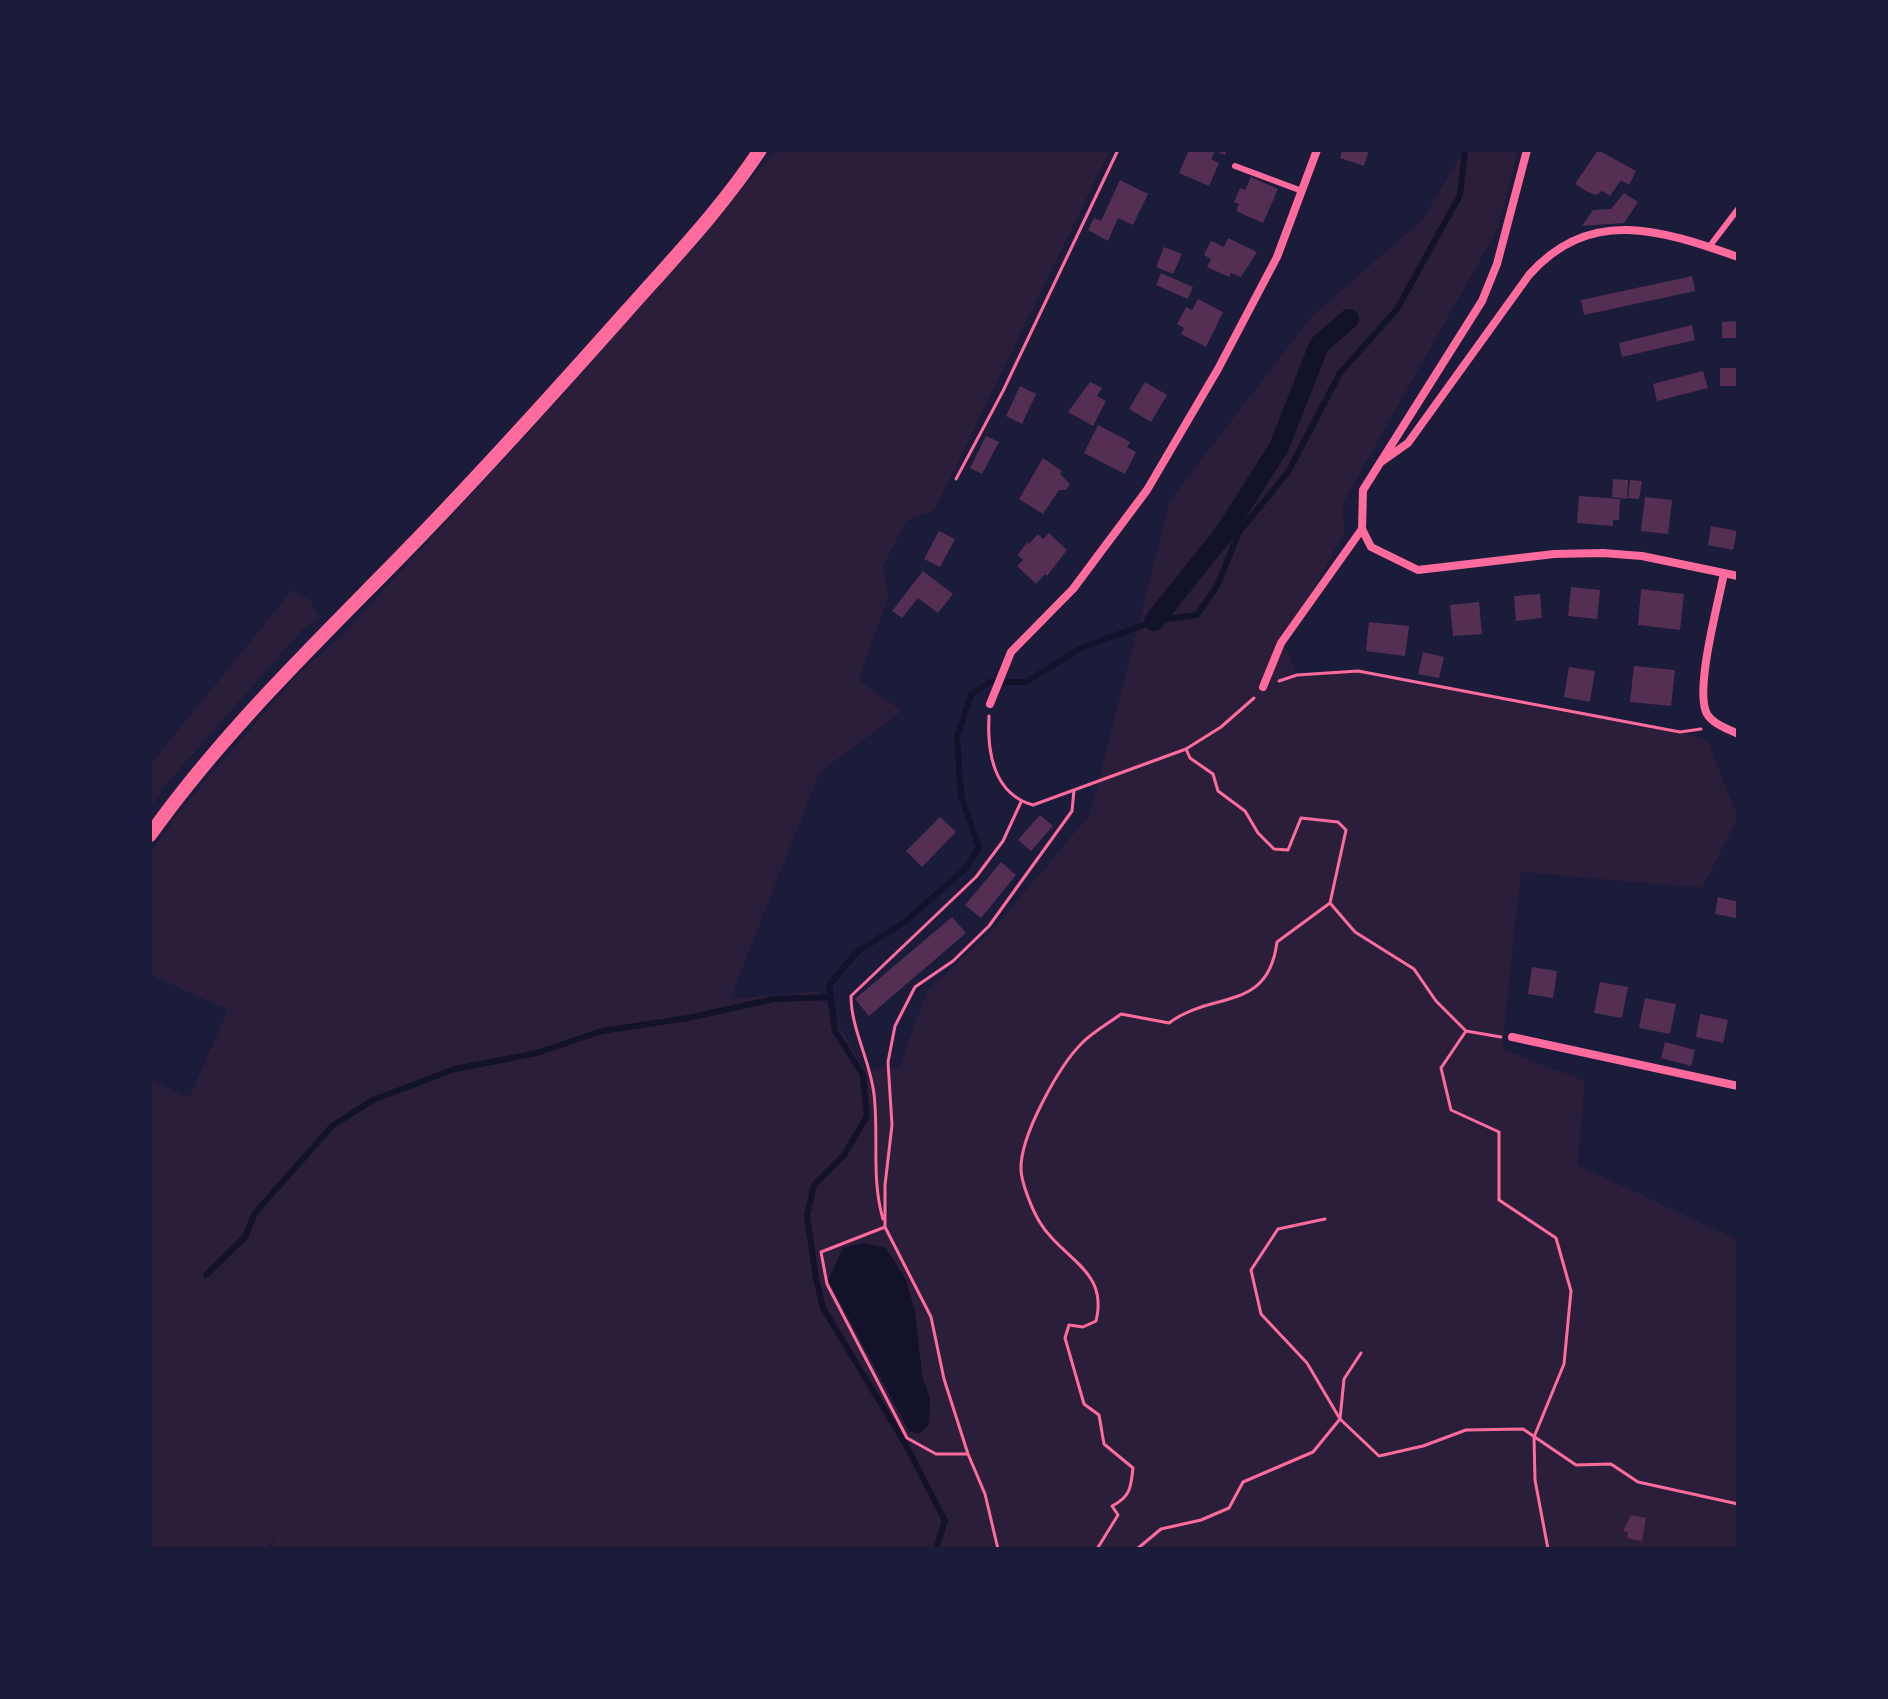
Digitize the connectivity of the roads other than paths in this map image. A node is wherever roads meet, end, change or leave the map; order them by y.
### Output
1 (760, 150) edge
2 (1317, 150) edge
3 (1527, 150) edge
4 (1235, 166) dead end
5 (1302, 191) junction
6 (1738, 209) edge
7 (1709, 247) junction
8 (1738, 257) edge
9 (1377, 464) junction
10 (1362, 529) junction
11 (1724, 573) junction
12 (1738, 576) edge
13 (1263, 687) road end
14 (990, 704) road end
15 (1738, 734) edge
16 (150, 835) edge
17 (1512, 1037) road end
18 (1738, 1086) edge

1 - 16 street
2 - 5 street
3 - 9 street
4 - 5 lane
5 - 14 street
6 - 7 lane
7 - 8 street
7 - 9 street
9 - 10 street
10 - 11 street
10 - 13 street
11 - 12 street
11 - 15 street
17 - 18 street

